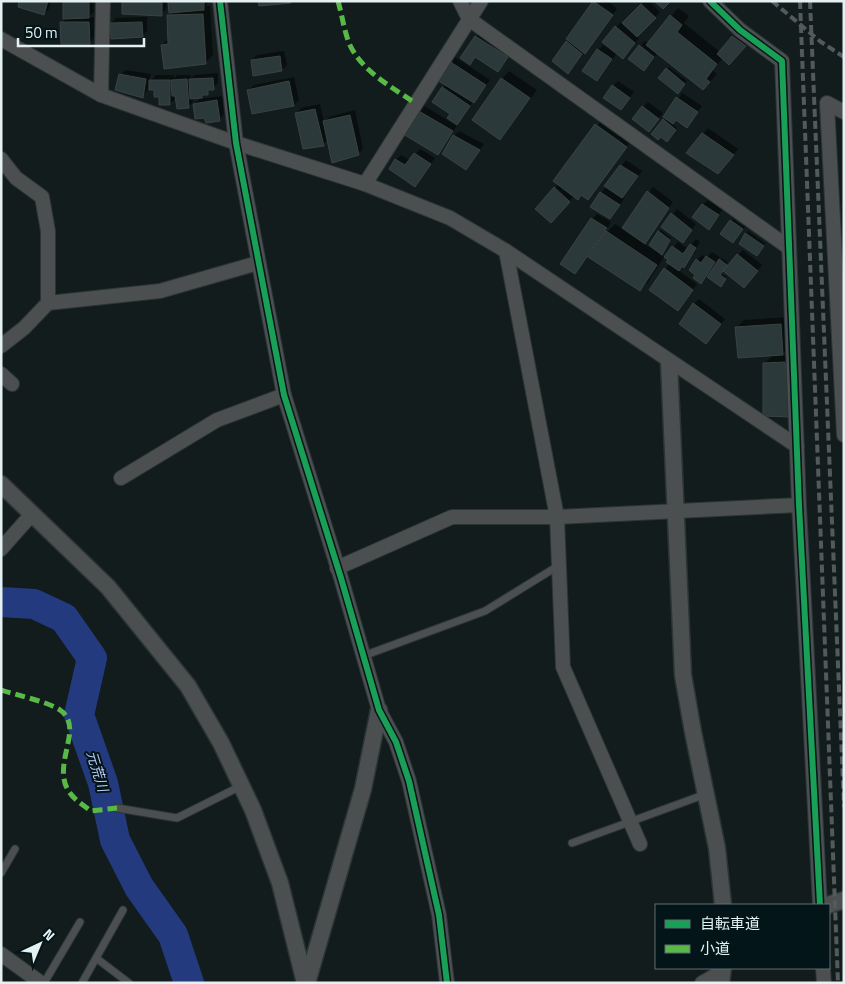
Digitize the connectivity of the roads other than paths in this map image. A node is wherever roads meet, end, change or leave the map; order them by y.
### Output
1 (103, 1) edge
2 (220, 1) edge
3 (460, 1) edge
4 (481, 1) edge
5 (710, 1) edge
6 (469, 19) junction
7 (1, 38) edge
8 (102, 96) junction
9 (844, 112) edge
10 (236, 143) junction
11 (1, 159) edge
12 (365, 184) junction
13 (788, 247) junction
14 (506, 251) junction
15 (258, 263) junction
16 (48, 303) junction
17 (1, 346) edge
18 (669, 362) junction
19 (1, 374) edge
20 (12, 384) dead end
21 (284, 395) junction
22 (844, 435) edge
23 (797, 446) junction
24 (121, 478) dead end
25 (1, 484) edge
26 (798, 505) junction
27 (676, 511) junction
28 (32, 514) junction
29 (557, 517) junction
30 (1, 549) edge
31 (559, 566) junction
32 (338, 568) junction
33 (363, 656) junction
34 (379, 710) junction
35 (241, 786) junction
36 (706, 794) junction
37 (117, 808) dead end
38 (631, 822) junction
39 (572, 843) dead end
40 (640, 844) dead end
41 (15, 848) dead end
42 (1, 873) edge
43 (844, 900) edge
44 (723, 904) edge
45 (820, 904) edge
46 (830, 904) edge
47 (123, 910) dead end
48 (80, 922) dead end
49 (1, 954) edge
50 (96, 958) junction
51 (823, 969) edge
52 (722, 974) edge
53 (43, 983) edge
54 (82, 983) edge
55 (129, 983) edge
56 (306, 983) edge
57 (447, 983) edge
58 (702, 983) edge
59 (824, 983) edge

1 - 8 street
2 - 10 street
3 - 6 street
4 - 6 street
5 - 13 street
6 - 12 street
6 - 13 street
7 - 8 street
8 - 10 street
9 - 22 street
10 - 12 street
10 - 15 street
11 - 16 street
12 - 14 street
13 - 23 street
14 - 18 street
14 - 29 street
15 - 16 street
15 - 21 street
16 - 17 street
18 - 23 street
18 - 27 street
19 - 20 street
21 - 24 street
21 - 32 street
23 - 26 street
25 - 28 street
26 - 27 street
26 - 45 street
27 - 29 street
27 - 36 street
28 - 30 street
28 - 35 street
29 - 31 street
29 - 32 street
31 - 33 lane
31 - 38 street
32 - 33 street
33 - 34 street
34 - 56 street
34 - 57 street
35 - 37 lane
35 - 56 street
36 - 38 lane
36 - 44 street
38 - 39 lane
38 - 40 street
41 - 42 lane
43 - 46 street
47 - 50 lane
48 - 53 lane
49 - 53 street
50 - 54 lane
50 - 55 lane
51 - 59 street
52 - 58 street

